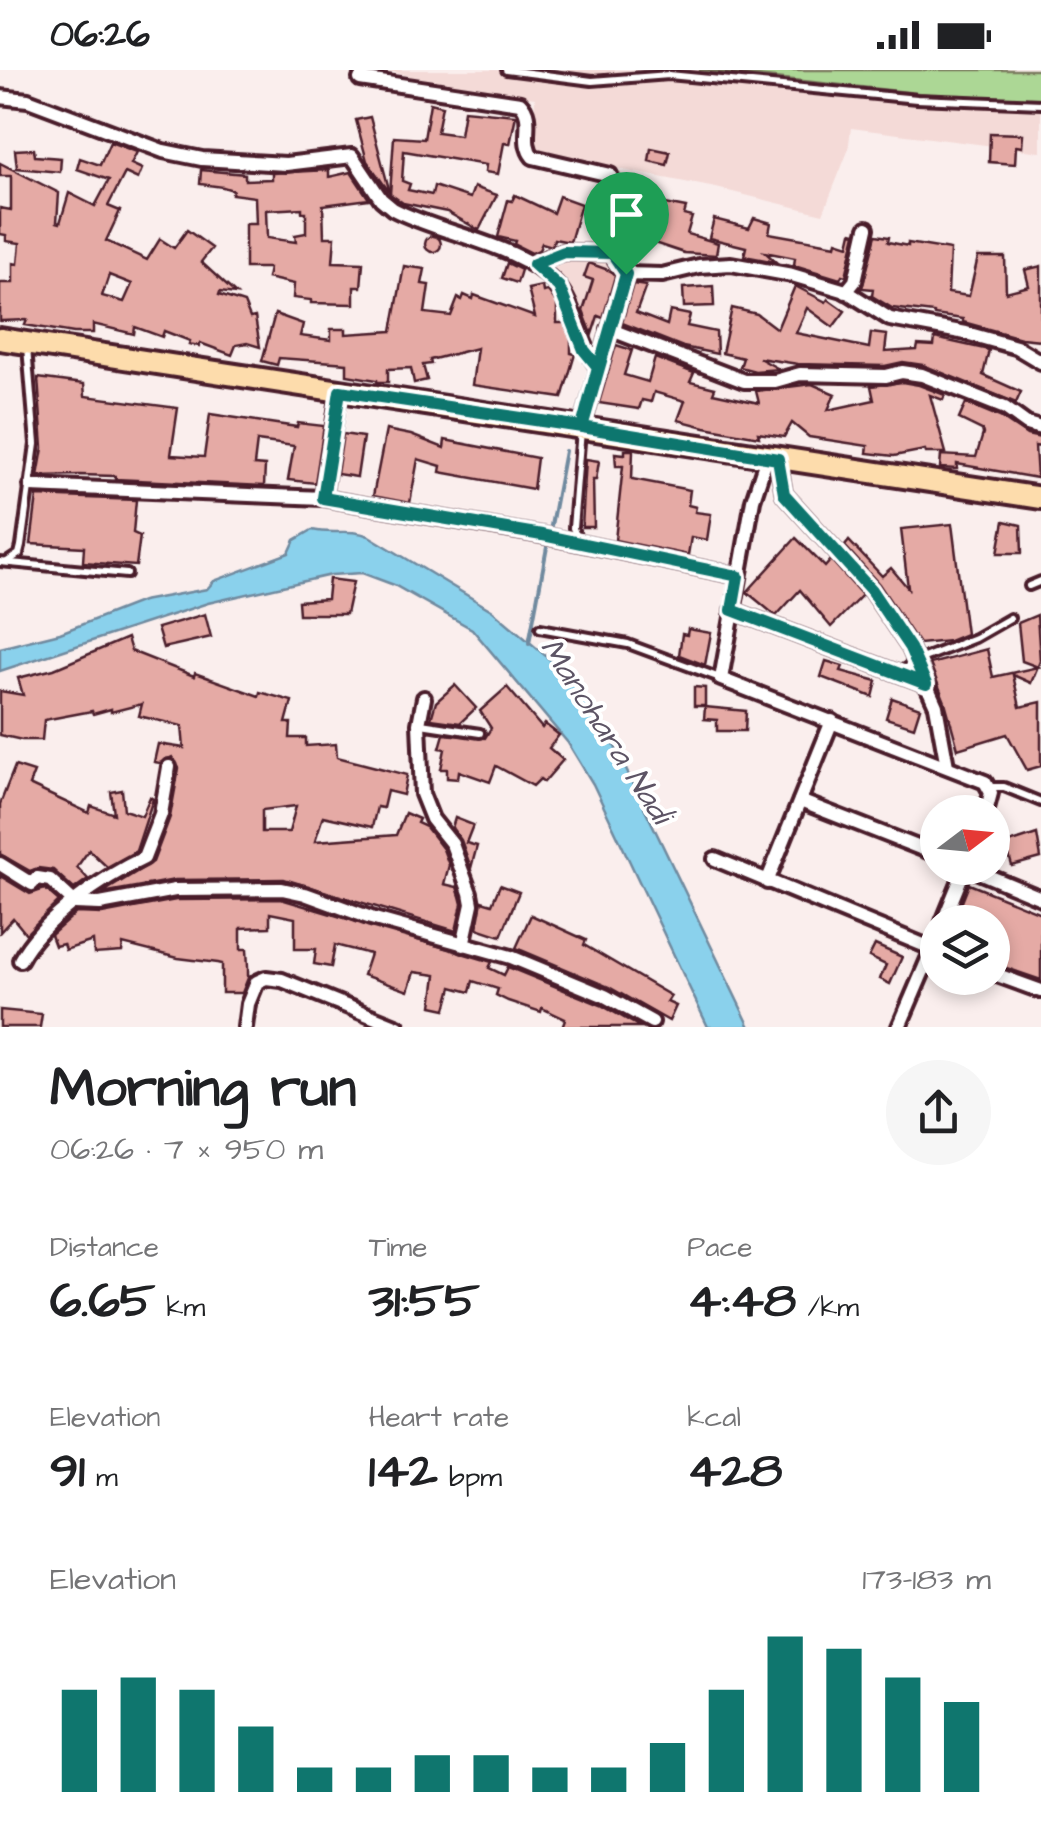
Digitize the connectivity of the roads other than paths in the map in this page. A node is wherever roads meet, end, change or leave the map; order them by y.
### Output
1 (506, 70) edge
2 (360, 79) dead end
3 (0, 97) edge
4 (1041, 104) edge
5 (867, 228) dead end
6 (612, 253) junction
7 (534, 264) junction
8 (626, 274) junction
9 (846, 292) junction
10 (609, 330) junction
11 (0, 338) edge
12 (27, 342) junction
13 (1041, 362) edge
14 (598, 367) junction
15 (340, 391) junction
16 (582, 427) junction
17 (1041, 428) edge
18 (773, 458) junction
19 (30, 486) junction
20 (323, 498) junction
21 (1041, 498) edge
22 (573, 542) junction
23 (3, 562) edge
24 (127, 574) dead end
25 (738, 576) junction
26 (1041, 581) edge
27 (1029, 586) dead end
28 (732, 610) junction
29 (1010, 618) dead end
30 (540, 628) dead end
31 (916, 661) junction
32 (898, 673) junction
33 (721, 679) junction
34 (926, 684) junction
35 (424, 698) dead end
36 (832, 721) junction
37 (420, 724) junction
38 (480, 733) dead end
39 (947, 766) junction
40 (169, 767) dead end
41 (990, 787) junction
42 (990, 795) edge
43 (800, 801) junction
44 (1041, 802) edge
45 (920, 848) edge
46 (715, 859) dead end
47 (0, 864) edge
48 (766, 882) junction
49 (1009, 885) edge
50 (1041, 898) edge
51 (74, 903) junction
52 (920, 939) edge
53 (464, 945) junction
54 (20, 960) dead end
55 (1010, 979) edge
56 (920, 980) edge
57 (1041, 992) edge
58 (652, 1022) dead end
59 (245, 1027) edge
60 (398, 1027) edge
61 (899, 1027) edge

1 - 4 lane
2 - 6 street
3 - 7 street
5 - 9 street
6 - 7 street
6 - 8 street
7 - 14 street
8 - 9 street
8 - 10 street
9 - 13 street
10 - 14 street
10 - 17 street
11 - 12 main road
12 - 15 main road
12 - 19 lane
14 - 16 street
15 - 16 main road
15 - 20 street
16 - 18 main road
16 - 22 lane
18 - 21 main road
18 - 25 street
18 - 31 street
19 - 20 street
19 - 23 lane
20 - 22 street
22 - 25 street
23 - 24 lane
25 - 28 street
26 - 27 lane
28 - 32 street
28 - 33 street
29 - 31 lane
30 - 33 lane
31 - 32 lane
31 - 34 street
32 - 34 street
33 - 36 street
34 - 39 street
35 - 37 street
36 - 39 street
36 - 43 street
37 - 38 lane
37 - 53 street
39 - 41 street
40 - 51 street
41 - 42 street
41 - 44 lane
43 - 45 street
43 - 48 street
46 - 48 street
47 - 51 street
48 - 52 street
49 - 50 street
51 - 53 street
51 - 54 street
53 - 58 street
55 - 57 street
56 - 61 street
59 - 60 street

